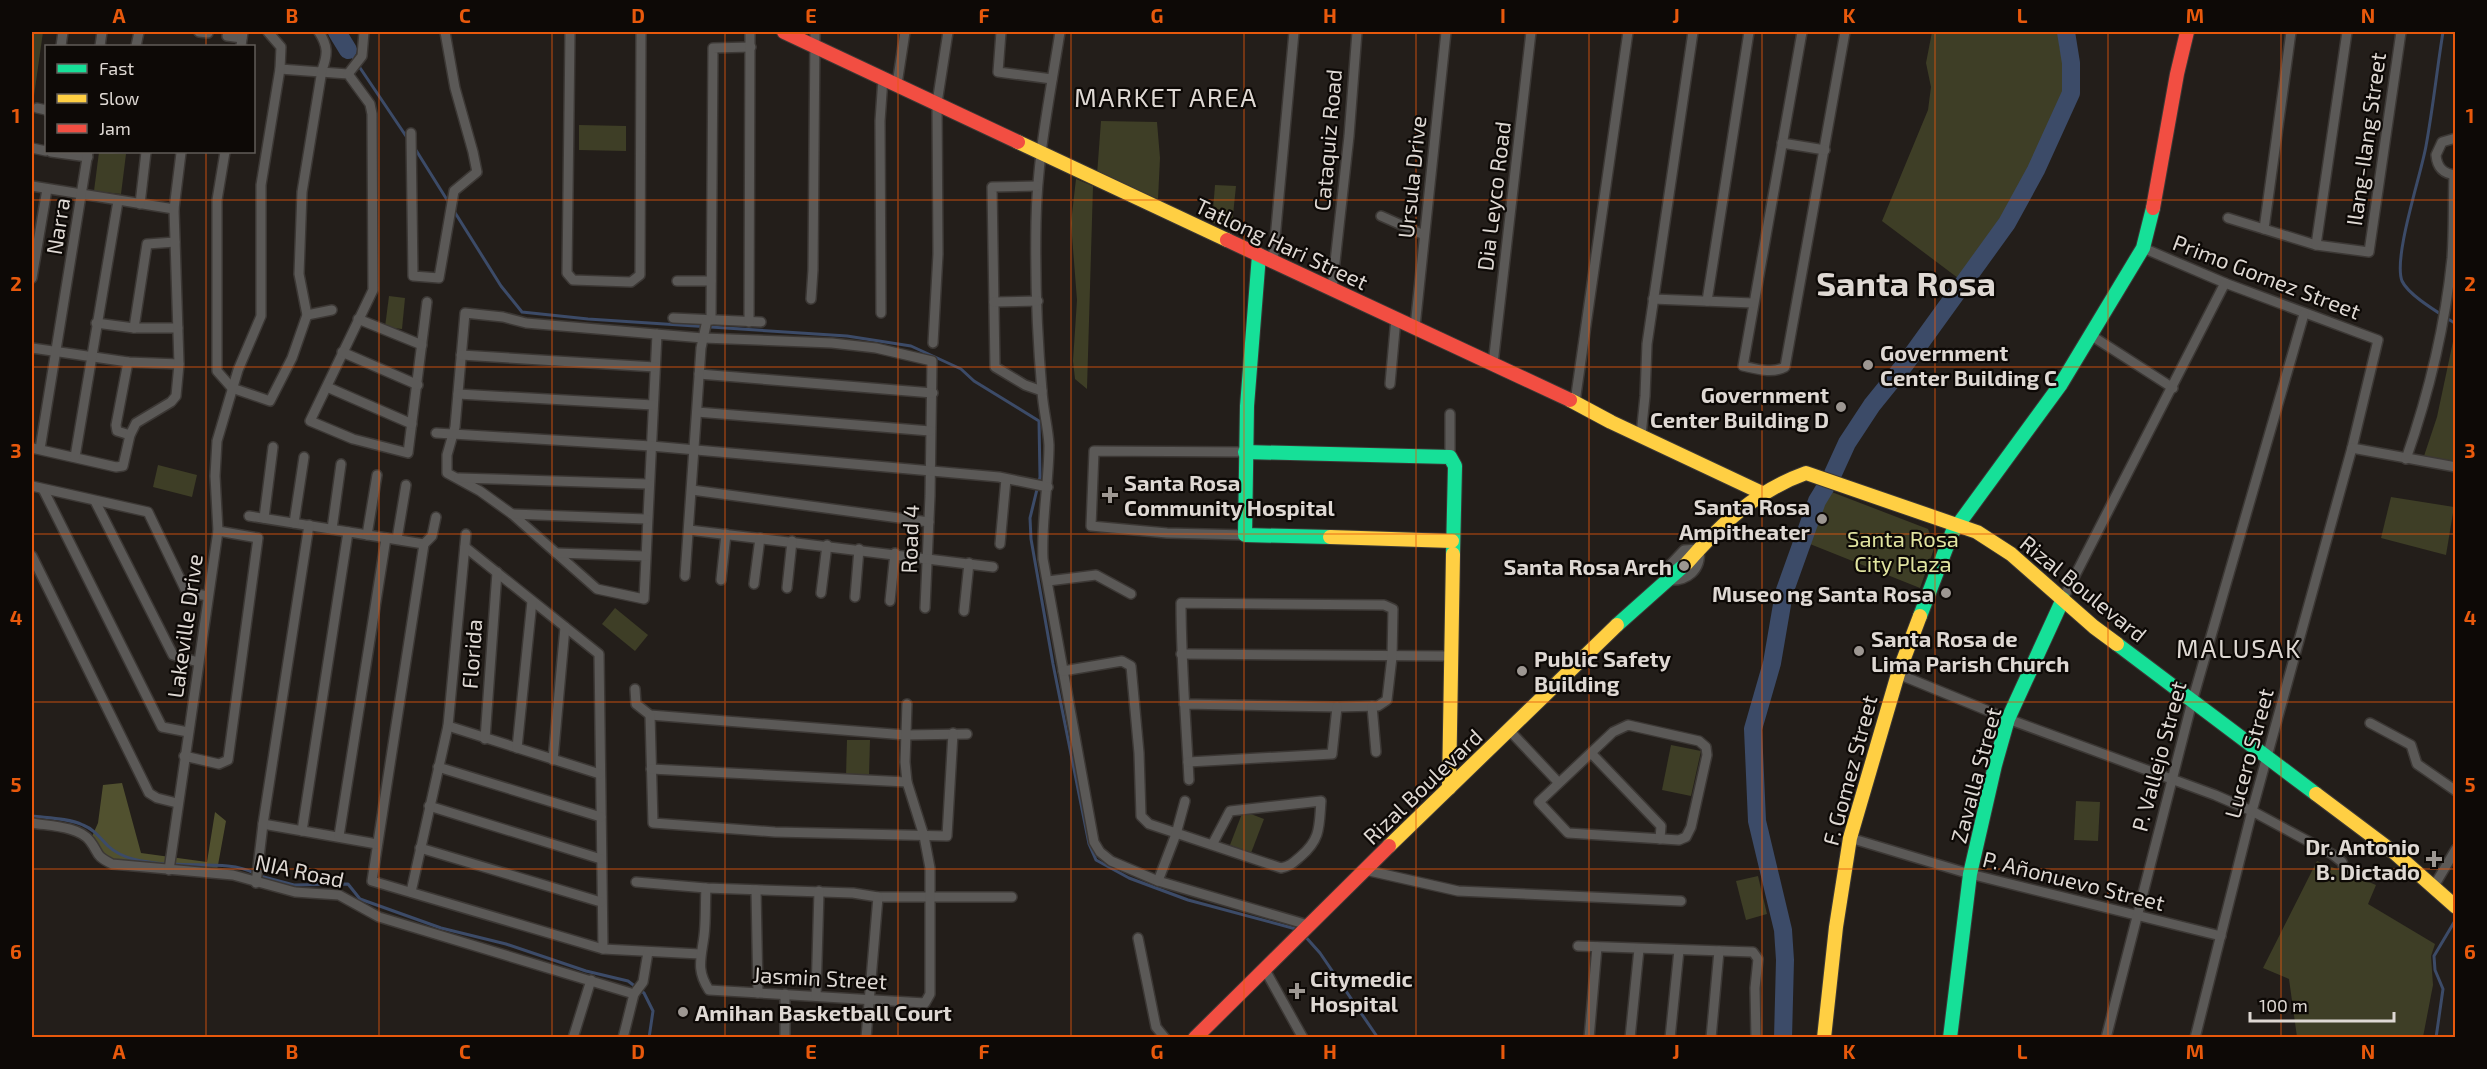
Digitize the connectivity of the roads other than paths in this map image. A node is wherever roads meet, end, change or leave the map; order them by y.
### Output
1 (268, 32) edge
2 (319, 32) edge
3 (364, 32) edge
4 (445, 32) edge
5 (570, 32) edge
6 (641, 32) edge
7 (750, 32) edge
8 (784, 32) edge
9 (905, 32) edge
10 (948, 32) edge
11 (1001, 32) edge
12 (1060, 32) edge
13 (1294, 32) edge
14 (1357, 32) edge
15 (1446, 32) edge
16 (1532, 32) edge
17 (1628, 32) edge
18 (1693, 32) edge
19 (1749, 32) edge
20 (1802, 32) edge
21 (1845, 32) edge
22 (2187, 32) edge
23 (2291, 32) edge
24 (2347, 32) edge
25 (2401, 32) edge
26 (227, 36) dead end
27 (242, 39) edge
28 (815, 39) edge
29 (751, 47) junction
30 (280, 69) junction
31 (322, 70) junction
32 (350, 71) junction
33 (883, 78) junction
34 (1052, 79) junction
35 (897, 84) junction
36 (937, 103) junction
37 (411, 134) dead end
38 (2456, 138) edge
39 (1782, 143) junction
40 (1824, 150) junction
41 (70, 153) edge
42 (146, 153) edge
43 (181, 153) edge
44 (225, 153) edge
45 (1040, 153) junction
46 (88, 154) edge
47 (2455, 175) edge
48 (32, 186) edge
49 (1037, 186) junction
50 (47, 189) junction
51 (82, 196) junction
52 (118, 201) junction
53 (140, 204) junction
54 (174, 208) junction
55 (1381, 216) dead end
56 (2228, 218) dead end
57 (2264, 229) junction
58 (1424, 235) junction
59 (176, 242) junction
60 (2316, 244) junction
61 (2143, 248) junction
62 (1259, 255) junction
63 (1273, 261) junction
64 (32, 278) edge
65 (677, 281) dead end
66 (711, 281) junction
67 (2225, 283) junction
68 (1332, 289) junction
69 (811, 299) dead end
70 (1653, 299) junction
71 (1707, 300) junction
72 (1038, 301) junction
73 (427, 302) dead end
74 (994, 302) junction
75 (1754, 303) junction
76 (332, 310) dead end
77 (881, 313) dead end
78 (2304, 314) junction
79 (307, 315) junction
80 (673, 318) dead end
81 (1396, 318) junction
82 (358, 319) junction
83 (750, 322) junction
84 (761, 322) dead end
85 (96, 323) junction
86 (706, 327) junction
87 (1415, 327) junction
88 (134, 328) junction
89 (178, 328) junction
90 (657, 333) junction
91 (2092, 336) junction
92 (2378, 340) joint
93 (933, 343) dead end
94 (422, 345) junction
95 (32, 348) edge
96 (57, 352) junction
97 (342, 352) junction
98 (461, 356) junction
99 (91, 357) junction
100 (128, 362) junction
101 (178, 364) junction
102 (1492, 364) junction
103 (655, 367) junction
104 (699, 374) junction
105 (1390, 384) dead end
106 (418, 386) junction
107 (327, 387) junction
108 (232, 388) junction
109 (2173, 388) junction
110 (1042, 391) junction
111 (933, 393) junction
112 (458, 394) junction
113 (1575, 402) junction
114 (653, 405) junction
115 (697, 412) junction
116 (1450, 414) dead end
117 (412, 423) junction
118 (930, 431) junction
119 (436, 433) dead end
120 (454, 434) junction
121 (130, 435) junction
122 (1641, 435) junction
123 (651, 446) junction
124 (273, 447) dead end
125 (36, 448) edge
126 (2352, 448) junction
127 (694, 451) junction
128 (1245, 452) junction
129 (75, 457) junction
130 (304, 457) dead end
131 (2406, 459) junction
132 (1453, 461) junction
133 (342, 464) dead end
134 (2456, 467) edge
135 (931, 472) junction
136 (377, 475) dead end
137 (457, 478) junction
138 (483, 479) junction
139 (1006, 479) junction
140 (648, 484) junction
141 (406, 485) dead end
142 (32, 486) edge
143 (1044, 486) junction
144 (43, 489) junction
145 (692, 490) junction
146 (480, 492) junction
147 (1762, 493) junction
148 (95, 501) junction
149 (512, 514) junction
150 (249, 516) dead end
151 (435, 517) dead end
152 (264, 518) junction
153 (646, 519) junction
154 (929, 522) junction
155 (294, 523) junction
156 (1957, 524) junction
157 (309, 525) junction
158 (332, 529) junction
159 (689, 530) junction
160 (218, 531) junction
161 (348, 532) junction
162 (466, 534) dead end
163 (726, 534) junction
164 (367, 535) junction
165 (1245, 535) junction
166 (386, 538) junction
167 (760, 538) junction
168 (397, 539) junction
169 (792, 541) junction
170 (1452, 541) junction
171 (424, 544) junction
172 (1000, 544) dead end
173 (827, 545) junction
174 (465, 547) junction
175 (859, 549) junction
176 (1699, 549) junction
177 (556, 553) junction
178 (895, 553) junction
179 (32, 556) edge
180 (645, 556) junction
181 (928, 558) junction
182 (969, 563) junction
183 (993, 567) dead end
184 (497, 572) junction
185 (685, 576) dead end
186 (722, 580) dead end
187 (1667, 580) junction
188 (1048, 581) junction
189 (754, 584) dead end
190 (788, 588) dead end
191 (821, 593) dead end
192 (1131, 594) dead end
193 (208, 596) junction
194 (855, 597) dead end
195 (2063, 599) junction
196 (532, 601) junction
197 (890, 601) dead end
198 (925, 608) dead end
199 (963, 610) dead end
200 (565, 627) junction
201 (1181, 654) junction
202 (1450, 656) junction
203 (1392, 657) junction
204 (198, 662) junction
205 (1063, 671) junction
206 (1898, 674) junction
207 (635, 689) dead end
208 (2192, 702) junction
209 (907, 704) dead end
210 (1184, 704) junction
211 (1372, 706) junction
212 (1336, 707) junction
213 (650, 715) junction
214 (2008, 719) junction
215 (2370, 723) dead end
216 (448, 726) junction
217 (1509, 730) junction
218 (188, 732) junction
219 (953, 733) junction
220 (968, 734) dead end
221 (906, 735) junction
222 (485, 739) junction
223 (517, 748) junction
224 (1376, 752) dead end
225 (1591, 753) junction
226 (184, 756) junction
227 (2268, 758) junction
228 (553, 759) junction
229 (1188, 762) junction
230 (438, 767) junction
231 (651, 769) junction
232 (600, 774) junction
233 (2171, 779) junction
234 (1189, 780) dead end
235 (907, 782) junction
236 (1558, 782) junction
237 (1449, 788) junction
238 (2456, 790) edge
239 (1185, 801) dead end
240 (177, 803) junction
241 (429, 806) junction
242 (2252, 811) junction
243 (601, 817) junction
244 (32, 823) edge
245 (262, 824) junction
246 (302, 831) junction
247 (1176, 834) junction
248 (339, 836) junction
249 (924, 836) junction
250 (1850, 838) junction
251 (1660, 839) junction
252 (377, 844) junction
253 (1212, 845) junction
254 (420, 848) junction
255 (2456, 849) edge
256 (601, 859) junction
257 (169, 870) junction
258 (1365, 870) junction
259 (2345, 871) dead end
260 (1970, 874) junction
261 (257, 878) junction
262 (1158, 881) junction
263 (636, 882) dead end
264 (2430, 884) junction
265 (706, 888) junction
266 (756, 890) junction
267 (819, 891) junction
268 (411, 892) junction
269 (879, 897) junction
270 (931, 897) junction
271 (1012, 897) dead end
272 (1681, 901) dead end
273 (601, 902) junction
274 (2456, 907) edge
275 (2137, 917) junction
276 (1304, 929) junction
277 (2221, 936) junction
278 (1138, 938) dead end
279 (1578, 946) dead end
280 (1597, 947) junction
281 (603, 949) junction
282 (1639, 949) junction
283 (1679, 950) junction
284 (1719, 951) junction
285 (648, 952) junction
286 (700, 954) junction
287 (1264, 968) junction
288 (591, 980) junction
289 (758, 993) junction
290 (634, 994) junction
291 (785, 994) junction
292 (816, 996) junction
293 (869, 1000) junction
294 (573, 1038) edge
295 (622, 1038) edge
296 (785, 1038) edge
297 (866, 1038) edge
298 (1165, 1038) edge
299 (1195, 1038) edge
300 (1303, 1038) edge
301 (1589, 1038) edge
302 (1630, 1038) edge
303 (1670, 1038) edge
304 (1711, 1038) edge
305 (1756, 1038) edge
306 (1824, 1038) edge
307 (1950, 1038) edge
308 (2106, 1038) edge
309 (2195, 1038) edge

1 - 30 street, Lakeville Drive
2 - 31 street
3 - 32 street
4 - 37 street
5 - 6 street
7 - 29 street
8 - 28 street, Tatlong Hari Street
9 - 35 street
10 - 36 street
11 - 34 street
12 - 34 street
13 - 63 street
14 - 68 street, Cataquiz Road
15 - 58 street, Ursula Drive
16 - 102 street, Dia Leyco Road
17 - 113 street
18 - 70 street
19 - 71 street
20 - 39 street
21 - 40 street
22 - 61 street, F. Gomez Street
23 - 57 street
24 - 60 street
25 - 60 street, Ilang-Ilang Street
26 - 27 street
28 - 33 street, Tatlong Hari Street
28 - 69 street
29 - 66 street
29 - 83 street
30 - 31 street
30 - 108 street, Lakeville Drive
31 - 32 street
31 - 79 street
32 - 82 street
33 - 35 street, Tatlong Hari Street
33 - 77 street
34 - 45 street
35 - 36 street, Tatlong Hari Street
36 - 45 street, Tatlong Hari Street
36 - 93 street
38 - 47 street
39 - 40 street
39 - 75 street
40 - 75 street
41 - 46 street
42 - 53 street
43 - 54 street
44 - 108 street
45 - 49 street
45 - 62 street, Tatlong Hari Street
46 - 51 street, Narra
47 - 131 street
48 - 50 street
49 - 72 street
49 - 74 street
50 - 51 street
50 - 64 street
51 - 52 street
51 - 96 street, Narra
52 - 53 street
52 - 85 street
53 - 54 street
54 - 59 street
55 - 58 street
56 - 57 street
57 - 60 street
58 - 87 street, Ursula Drive
59 - 88 street
59 - 89 street
61 - 67 street, Primo Gomez Street
61 - 91 street, F. Gomez Street
62 - 63 street, Tatlong Hari Street
62 - 128 street
63 - 68 street, Tatlong Hari Street
65 - 66 street
66 - 86 street
67 - 78 street, Primo Gomez Street
67 - 109 street, Zavalla Street
68 - 81 street, Tatlong Hari Street
70 - 71 street
70 - 122 street
71 - 75 street
72 - 74 street
72 - 110 street
73 - 94 street
74 - 110 street
76 - 79 street
78 - 92 street, Primo Gomez Street
78 - 208 street, P. Vallejo Street
79 - 108 street
80 - 86 street
81 - 87 street, Tatlong Hari Street
81 - 105 street
82 - 94 street
82 - 97 street
83 - 84 street
83 - 86 street
85 - 88 street
85 - 99 street
86 - 90 street
86 - 104 street
86 - 111 street, Road 4
87 - 102 street, Tatlong Hari Street
88 - 89 street
89 - 101 street
90 - 98 street
90 - 103 street
91 - 109 street
91 - 156 street, F. Gomez Street
92 - 126 street, Lucero Street
94 - 106 street
95 - 96 street
96 - 99 street
96 - 125 street, Narra
97 - 106 street
97 - 107 street
98 - 103 street
98 - 112 street
99 - 100 street
99 - 129 street
100 - 101 street
100 - 121 street
101 - 121 street
102 - 113 street, Tatlong Hari Street
103 - 114 street
104 - 111 street
104 - 115 street
106 - 117 street
107 - 117 street
107 - 117 street
108 - 160 street, Lakeville Drive
109 - 195 street, Zavalla Street
110 - 143 street
111 - 118 street, Road 4
112 - 114 street
112 - 120 street
113 - 122 street, Tatlong Hari Street
114 - 123 street
115 - 118 street
115 - 127 street
116 - 132 street
118 - 135 street, Road 4
119 - 120 street
120 - 123 street
120 - 137 street
121 - 129 street
122 - 147 street, Tatlong Hari Street
123 - 127 street
123 - 140 street
124 - 152 street
125 - 129 street
126 - 131 street
126 - 227 street, Lucero Street
127 - 135 street
127 - 145 street
128 - 132 street
128 - 165 street
128 - 165 street
130 - 155 street
131 - 134 street
132 - 170 street
133 - 158 street
135 - 139 street
135 - 154 street, Road 4
136 - 164 street
137 - 138 street
137 - 146 street
138 - 140 street
138 - 146 street
139 - 143 street
139 - 172 street
140 - 153 street
141 - 168 street
142 - 144 street
143 - 188 street
144 - 148 street
144 - 218 street
145 - 154 street
145 - 159 street
146 - 149 street
147 - 156 street, Rizal Boulevard
147 - 176 street, Rizal Boulevard
148 - 193 street
148 - 204 street
149 - 153 street
149 - 177 street
150 - 152 street
151 - 171 street
152 - 155 street
153 - 180 street
154 - 181 street, Road 4
155 - 157 street
156 - 195 street, Rizal Boulevard
156 - 206 street, F. Gomez Street
157 - 158 street
157 - 245 street
158 - 161 street
159 - 163 street
159 - 185 street
160 - 193 street, Lakeville Drive
160 - 226 street
161 - 164 street
161 - 246 street
162 - 174 street
163 - 167 street
163 - 186 street
164 - 166 street
165 - 170 street
166 - 168 street
166 - 248 street
167 - 169 street
167 - 189 street
168 - 171 street
169 - 173 street
169 - 190 street
170 - 202 street
171 - 252 street
173 - 175 street
173 - 191 street
174 - 184 street
174 - 216 street
175 - 178 street
175 - 194 street
176 - 187 street, Rizal Boulevard
176 - 187 street
176 - 187 street
177 - 180 street
177 - 180 street
178 - 181 street
178 - 197 street
179 - 240 street
181 - 182 street
181 - 198 street, Road 4
182 - 183 street
182 - 199 street
184 - 196 street
184 - 222 street, Florida
187 - 217 street, Rizal Boulevard
188 - 192 street
188 - 205 street
193 - 204 street, Lakeville Drive
195 - 208 street, Rizal Boulevard
195 - 214 street, Zavalla Street
196 - 200 street
196 - 223 street
200 - 228 street
200 - 232 street
201 - 203 street
201 - 203 street
201 - 210 street
202 - 203 street
202 - 237 street
203 - 211 street
204 - 218 street, Lakeville Drive
205 - 247 street
205 - 262 street
206 - 214 street
206 - 250 street, F. Gomez Street
207 - 213 street
208 - 227 street, Rizal Boulevard
208 - 233 street, P. Vallejo Street
209 - 221 street
210 - 212 street
210 - 229 street
211 - 212 street
211 - 224 street
212 - 229 street
213 - 221 street
213 - 231 street
214 - 233 street
214 - 260 street, Zavalla Street
215 - 238 street
216 - 222 street
216 - 230 street
217 - 236 street
217 - 237 street, Rizal Boulevard
218 - 226 street, Lakeville Drive
219 - 220 street
219 - 221 street
219 - 249 street
221 - 235 street
222 - 223 street
223 - 228 street
225 - 236 street
225 - 251 street
225 - 251 street
226 - 240 street, Lakeville Drive
227 - 242 street, Lucero Street
227 - 264 street, Rizal Boulevard
228 - 232 street
229 - 234 street
230 - 241 street
230 - 243 street
231 - 235 street
231 - 249 street
232 - 243 street
233 - 242 street
233 - 275 street, P. Vallejo Street
235 - 249 street
236 - 251 street
237 - 258 street, Rizal Boulevard
239 - 247 street
240 - 257 street, Lakeville Drive
241 - 254 street
241 - 256 street
242 - 259 street
242 - 277 street, Lucero Street
243 - 256 street
244 - 257 street, NIA Road
245 - 246 street
245 - 261 street
246 - 248 street
247 - 253 street
247 - 262 street
248 - 252 street
249 - 270 street
250 - 260 street, P. Añonuevo Street
250 - 306 street, F. Gomez Street
252 - 268 street
253 - 253 street
254 - 268 street
254 - 273 street
255 - 264 street
256 - 273 street
257 - 261 street, NIA Road
258 - 272 street
258 - 276 street, Rizal Boulevard
260 - 275 street, P. Añonuevo Street
260 - 307 street, Zavalla Street
261 - 288 street, NIA Road
262 - 276 street
263 - 265 street
264 - 274 street, Rizal Boulevard
265 - 266 street
265 - 286 street, Jasmin Street
266 - 267 street
266 - 289 street
267 - 269 street
267 - 292 street
268 - 281 street
269 - 270 street
269 - 293 street
270 - 271 street
270 - 293 street, Jasmin Street
273 - 281 street
275 - 277 street, P. Añonuevo Street
275 - 308 street, P. Vallejo Street
276 - 287 street, Rizal Boulevard
277 - 309 street, Lucero Street
278 - 298 street
279 - 280 street
280 - 282 street
280 - 301 street
281 - 285 street
282 - 283 street
282 - 302 street
283 - 284 street
283 - 303 street
284 - 304 street
284 - 305 street
285 - 286 street
285 - 290 street
286 - 289 street, Jasmin Street
287 - 299 street, Rizal Boulevard
287 - 300 street
288 - 290 street, NIA Road
288 - 294 street
289 - 291 street, Jasmin Street
290 - 295 street
291 - 292 street, Jasmin Street
291 - 296 street
292 - 293 street, Jasmin Street
293 - 297 street

